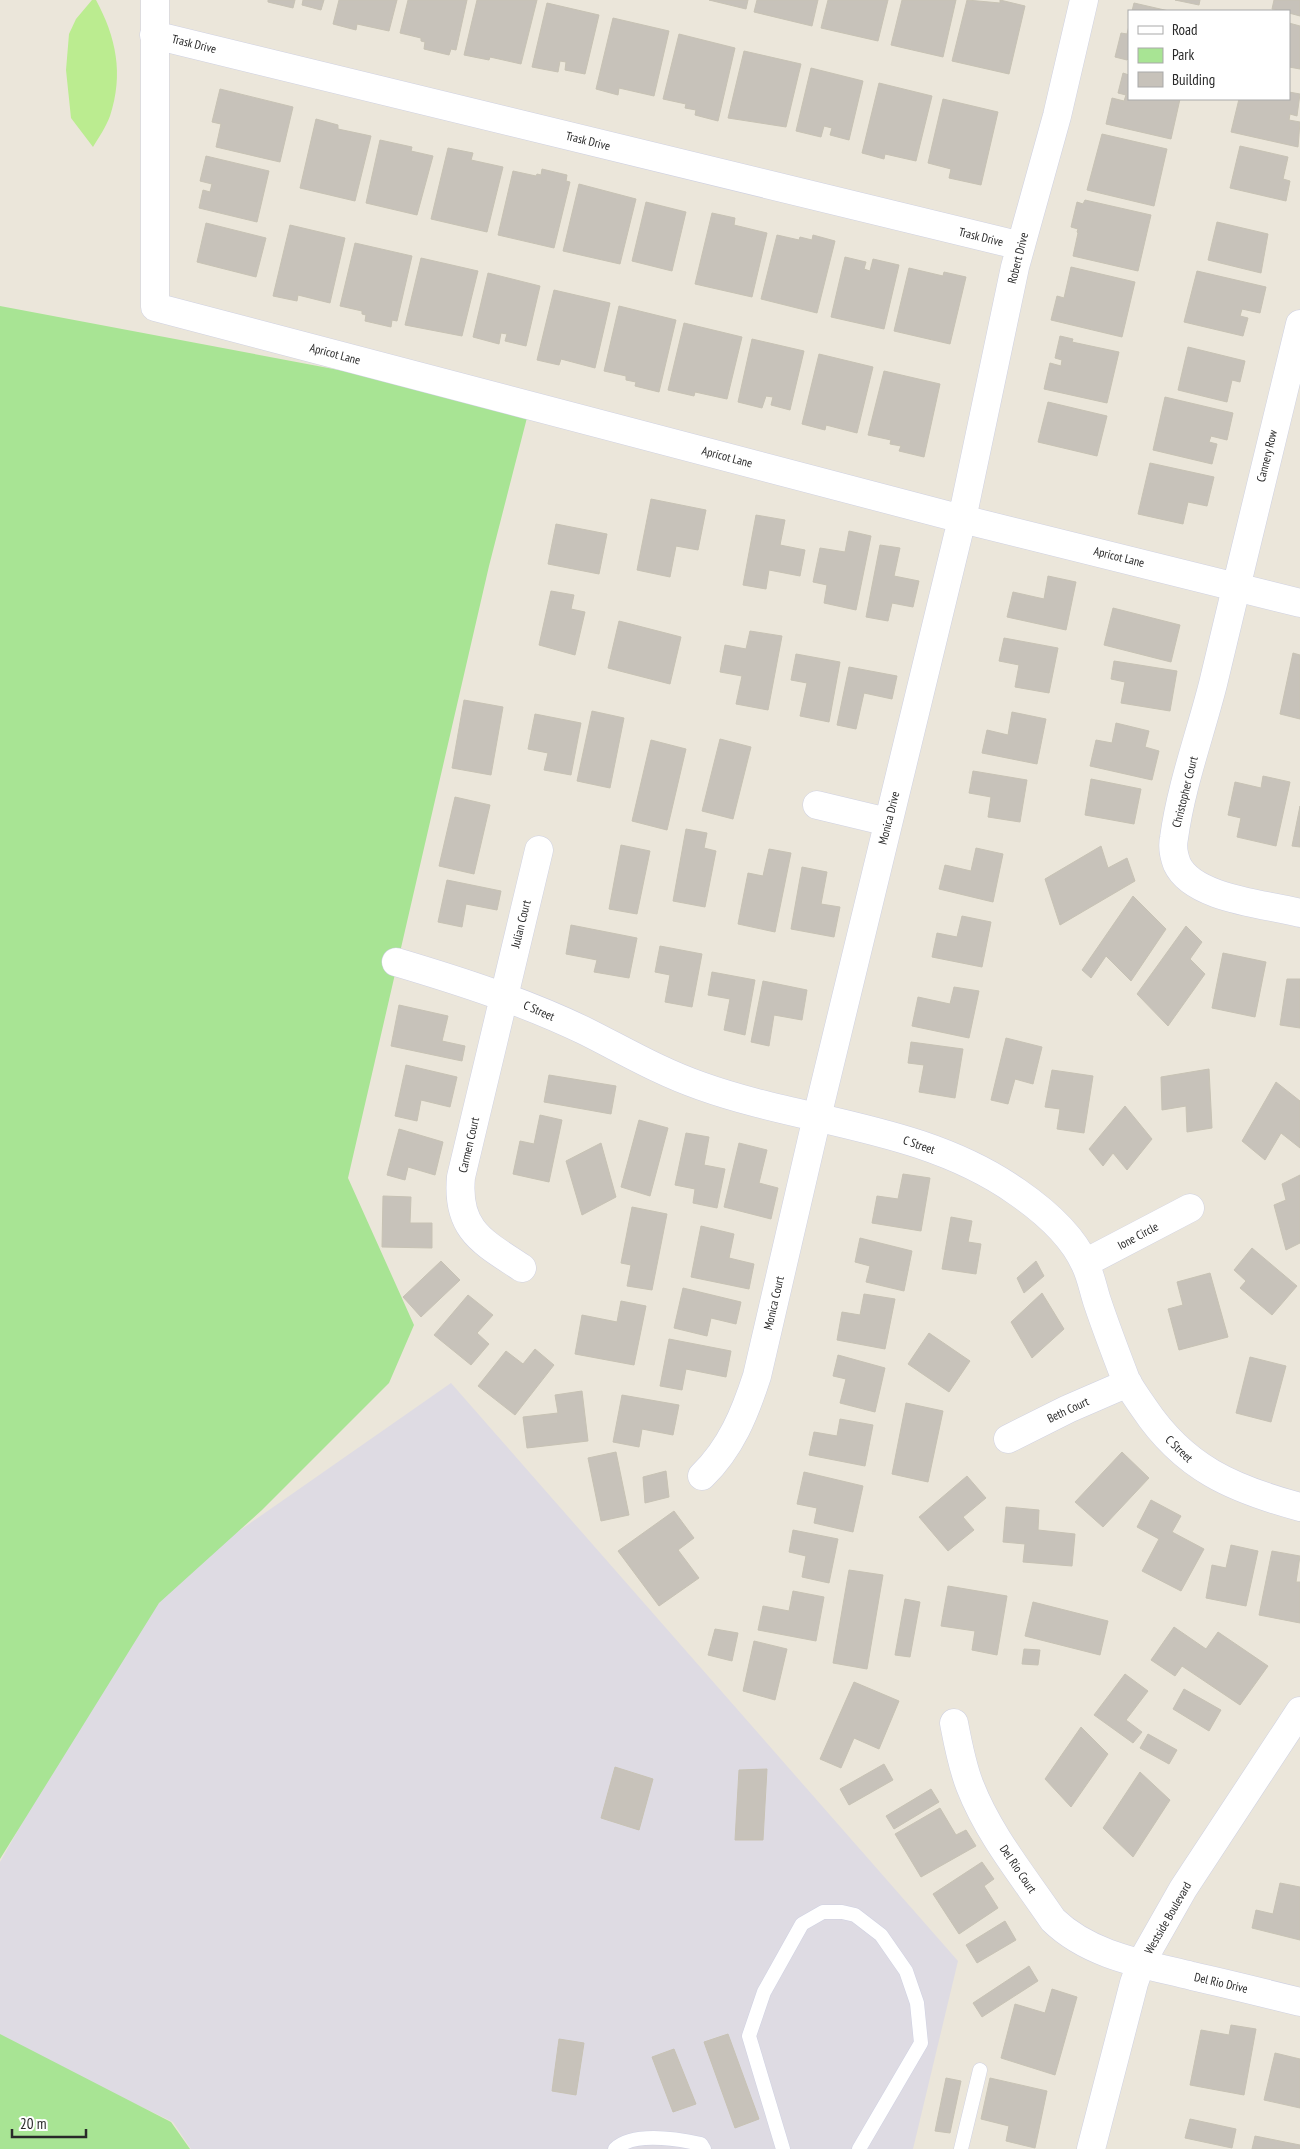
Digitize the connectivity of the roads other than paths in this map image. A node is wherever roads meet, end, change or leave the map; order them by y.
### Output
1 (155, 0) edge
2 (1084, 0) edge
3 (154, 35) junction
4 (1021, 246) junction
5 (1300, 324) edge
6 (962, 518) junction
7 (1236, 587) junction
8 (1300, 603) edge
9 (817, 804) dead end
10 (888, 822) junction
11 (539, 850) dead end
12 (1300, 913) edge
13 (396, 962) dead end
14 (504, 997) junction
15 (817, 1117) junction
16 (1190, 1208) dead end
17 (1085, 1263) junction
18 (522, 1268) dead end
19 (1128, 1383) junction
20 (1008, 1439) dead end
21 (702, 1476) dead end
22 (1300, 1507) edge
23 (1300, 1711) edge
24 (954, 1723) dead end
25 (1141, 1964) junction
26 (1300, 2002) edge
27 (980, 2070) dead end
28 (615, 2149) edge
29 (704, 2149) edge
30 (783, 2149) edge
31 (859, 2149) edge
32 (961, 2149) edge
33 (1091, 2149) edge

1 - 3 street
2 - 4 street, Robert Drive
3 - 4 street, Trask Drive
3 - 6 street, Apricot Lane
4 - 6 street, Robert Drive
5 - 7 street, Cannery Row
6 - 7 street, Apricot Lane
6 - 10 street, Monica Drive
7 - 8 street, Apricot Lane
7 - 12 street, Christopher Court
9 - 10 street
10 - 15 street, Monica Drive
11 - 14 street, Julian Court
13 - 14 street, C Street
14 - 15 street, C Street
14 - 18 street, Carmen Court
15 - 17 street, C Street
15 - 21 street, Monica Court
16 - 17 street, Ione Circle
17 - 19 street, C Street
19 - 20 street, Beth Court
19 - 22 street, C Street
23 - 25 street, Westside Boulevard
24 - 25 street, Del Rio Court
25 - 26 street, Del Rio Drive
25 - 33 street, Westside Boulevard
27 - 32 lane
28 - 29 lane
30 - 31 lane

